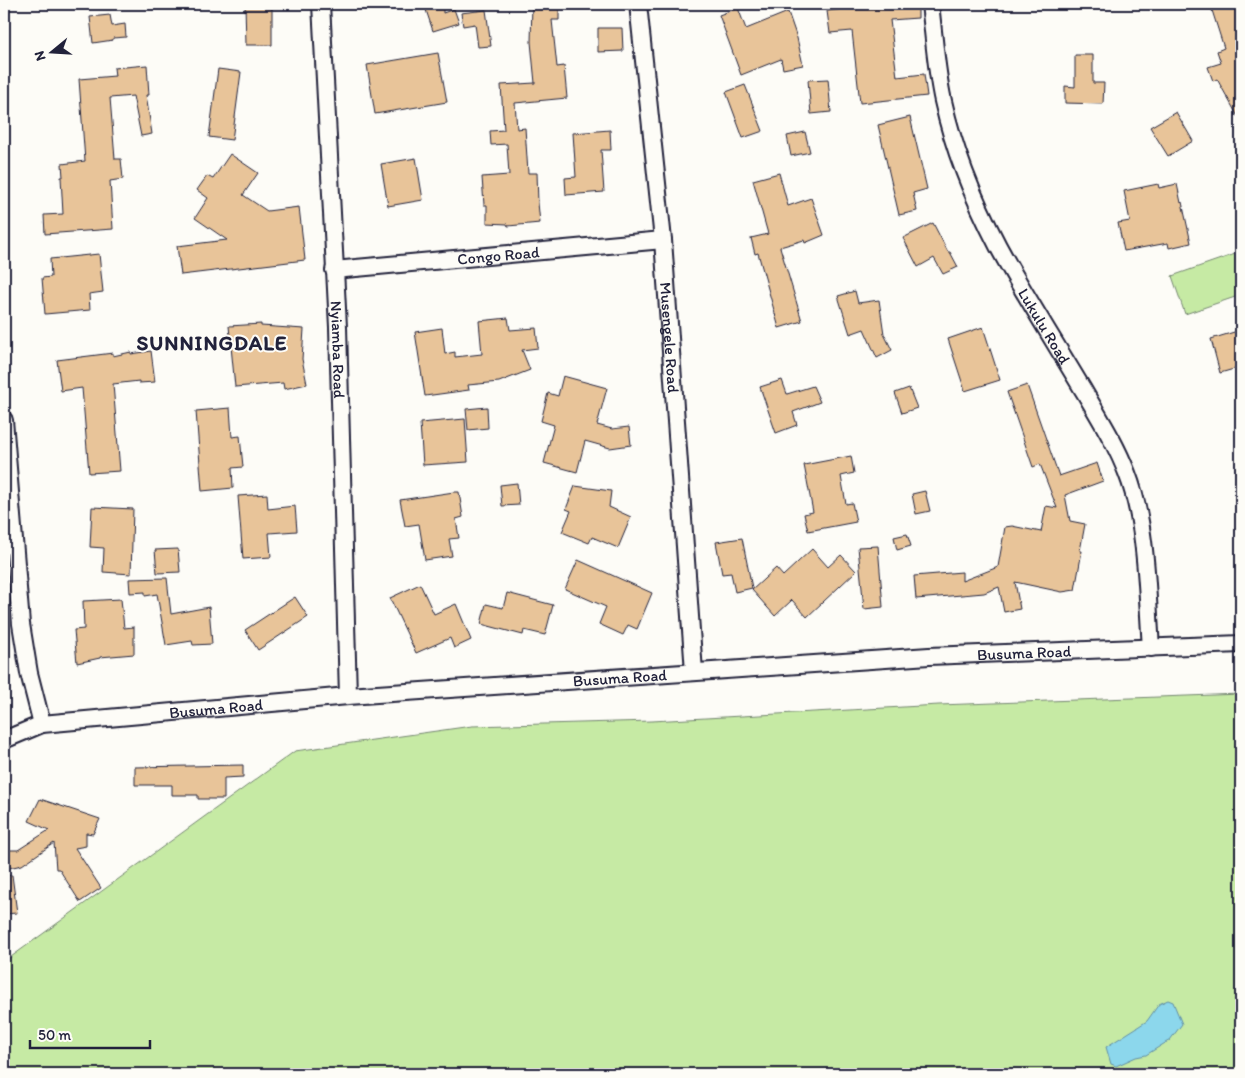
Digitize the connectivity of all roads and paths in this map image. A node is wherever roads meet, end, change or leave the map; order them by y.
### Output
1 (321, 4) edge
2 (638, 4) edge
3 (930, 4) edge
4 (663, 240) junction
5 (334, 270) junction
6 (4, 420) edge
7 (1241, 644) edge
8 (1151, 648) junction
9 (694, 672) junction
10 (348, 696) junction
11 (42, 724) junction
12 (4, 740) edge

1 - 5 street, Nyiamba Road
2 - 4 street, Musengele Road
3 - 8 street, Lukulu Road
4 - 5 street, Congo Road
4 - 9 street, Musengele Road
5 - 10 street, Nyiamba Road
6 - 11 street
7 - 8 street, Busuma Road
8 - 9 street, Busuma Road
9 - 10 street, Busuma Road
10 - 11 street, Busuma Road
11 - 12 street, Busuma Road

